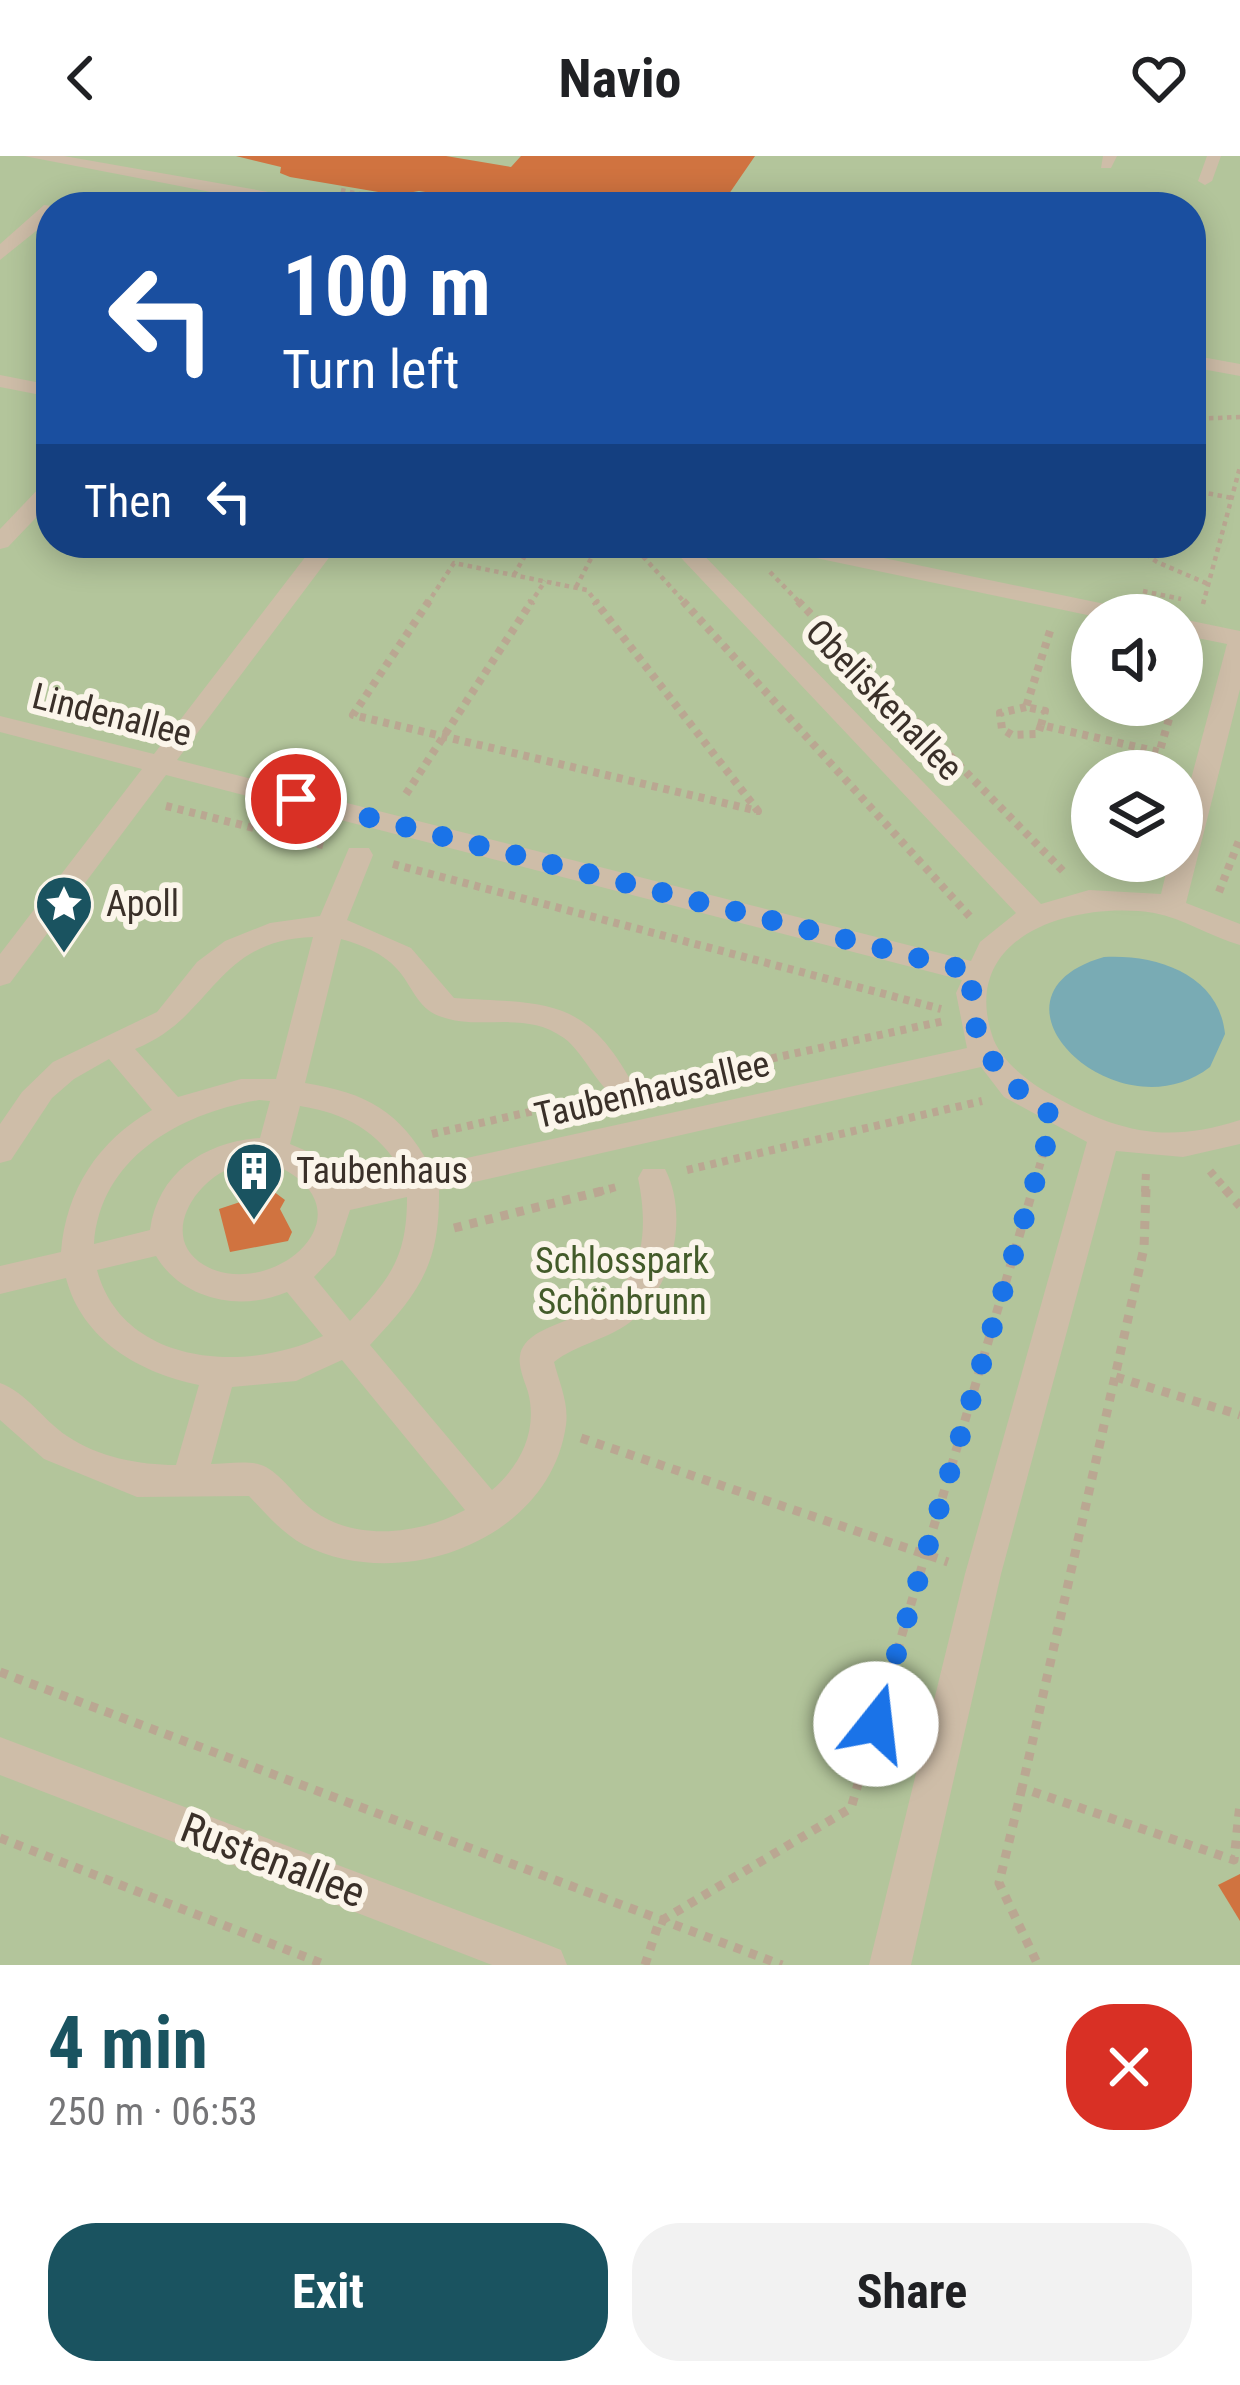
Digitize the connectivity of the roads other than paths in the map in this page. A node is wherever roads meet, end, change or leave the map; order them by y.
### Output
1 (33, 156) edge
2 (1214, 156) edge
3 (1205, 181) dead end
4 (70, 192) edge
5 (36, 221) edge
6 (3, 249) edge
7 (1206, 364) edge
8 (1240, 370) edge
9 (0, 381) edge
10 (36, 389) edge
11 (36, 505) edge
12 (0, 542) edge
13 (317, 558) edge
14 (693, 558) edge
15 (850, 558) edge
16 (1071, 604) edge
17 (1203, 631) edge
18 (1240, 640) edge
19 (0, 724) edge
20 (160, 765) junction
21 (358, 855) road end
22 (1172, 904) junction
23 (1032, 912) junction
24 (330, 927) junction
25 (1240, 935) edge
26 (974, 972) junction
27 (0, 975) edge
28 (116, 1046) junction
29 (986, 1055) junction
30 (288, 1088) junction
31 (622, 1092) road end
32 (172, 1112) junction
33 (1238, 1135) edge
34 (1104, 1137) junction
35 (0, 1150) edge
36 (273, 1150) junction
37 (654, 1178) dead end
38 (424, 1181) junction
39 (335, 1200) junction
40 (166, 1240) junction
41 (76, 1262) junction
42 (293, 1276) junction
43 (0, 1280) edge
44 (347, 1341) junction
45 (219, 1374) junction
46 (0, 1398) edge
47 (188, 1483) junction
48 (490, 1514) junction
49 (0, 1756) edge
50 (546, 1965) edge
51 (890, 1965) edge

1 - 4 street
2 - 3 lane
5 - 6 street
7 - 8 street
9 - 10 street
11 - 12 street
13 - 20 street
14 - 23 street, Obeliskenallee
15 - 16 street
17 - 18 street
18 - 22 street
19 - 20 street, Lindenallee
20 - 26 street, Lindenallee
20 - 27 street
21 - 24 street
22 - 23 street
22 - 25 street
23 - 26 street
24 - 28 street
24 - 30 street
24 - 31 street
26 - 29 street
28 - 32 street
28 - 35 street
29 - 34 street
29 - 38 street, Taubenhausallee
30 - 32 street
30 - 36 street
30 - 38 street
32 - 41 street
33 - 34 street
34 - 51 street
36 - 39 street
36 - 40 street
37 - 48 street
38 - 39 street, Taubenhausallee
38 - 44 street
39 - 42 street
40 - 41 street
40 - 42 street
41 - 43 street
41 - 45 street
42 - 44 street
44 - 45 street
44 - 48 street
45 - 47 street
46 - 47 street
47 - 48 street
49 - 50 street, Rustenallee

